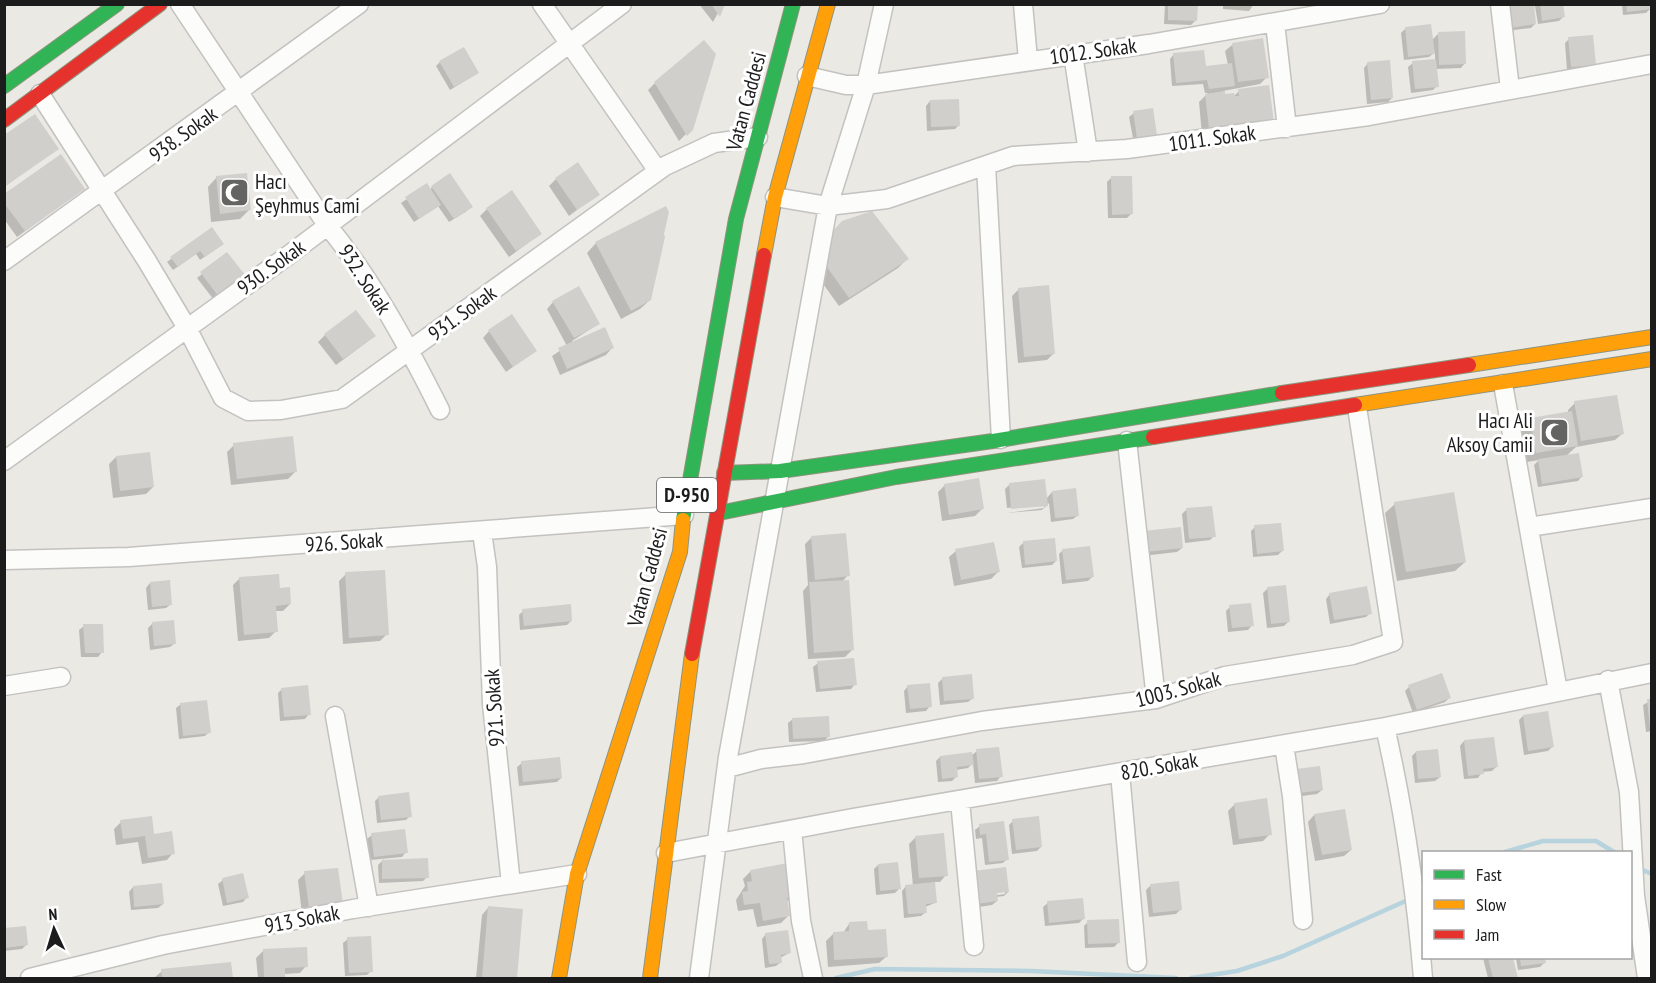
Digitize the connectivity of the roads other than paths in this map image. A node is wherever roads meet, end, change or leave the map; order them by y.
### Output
1 (117, 4) edge
2 (160, 4) edge
3 (180, 4) edge
4 (359, 4) edge
5 (542, 4) edge
6 (622, 4) edge
7 (793, 4) edge
8 (828, 4) edge
9 (884, 4) edge
10 (1023, 4) edge
11 (1380, 4) edge
12 (1500, 4) edge
13 (1275, 23) junction
14 (571, 44) junction
15 (1073, 54) junction
16 (1028, 60) junction
17 (1652, 64) edge
18 (807, 76) junction
19 (866, 85) junction
20 (4, 86) edge
21 (1510, 89) junction
22 (239, 92) junction
23 (39, 94) junction
24 (4, 120) edge
25 (1287, 128) junction
26 (758, 137) junction
27 (1088, 152) junction
28 (986, 166) junction
29 (658, 171) junction
30 (104, 191) junction
31 (775, 197) junction
32 (828, 206) junction
33 (327, 225) junction
34 (4, 261) edge
35 (187, 328) junction
36 (1652, 338) edge
37 (411, 351) junction
38 (1652, 359) edge
39 (1503, 384) junction
40 (1357, 406) junction
41 (440, 410) dead end
42 (1001, 439) junction
43 (1126, 441) junction
44 (4, 461) edge
45 (780, 471) junction
46 (724, 472) junction
47 (773, 503) junction
48 (1652, 508) edge
49 (719, 513) junction
50 (684, 515) junction
51 (1529, 527) junction
52 (482, 532) junction
53 (4, 560) edge
54 (1652, 673) edge
55 (61, 677) dead end
56 (1608, 680) junction
57 (4, 686) edge
58 (1558, 691) junction
59 (1156, 699) junction
60 (335, 716) dead end
61 (1385, 727) junction
62 (1284, 745) junction
63 (727, 768) junction
64 (1120, 773) junction
65 (960, 801) junction
66 (792, 830) junction
67 (716, 844) junction
68 (666, 853) junction
69 (577, 874) junction
70 (511, 884) junction
71 (369, 907) junction
72 (1303, 920) dead end
73 (974, 946) dead end
74 (1137, 962) dead end
75 (30, 978) edge
76 (559, 978) edge
77 (650, 978) edge
78 (699, 978) edge
79 (813, 978) edge
80 (1423, 978) edge
81 (1647, 978) edge

1 - 20 main road
2 - 23 main road
3 - 22 street, 932. Sokak
4 - 22 street, 938. Sokak
5 - 14 street
6 - 14 street, 930. Sokak
7 - 26 main road, Vatan Caddesi / D-950
8 - 18 main road, D-950
9 - 19 street
10 - 16 street
11 - 13 street, 1012. Sokak
12 - 21 street
13 - 15 street, 1012. Sokak
13 - 25 street
14 - 29 street
14 - 33 street, 930. Sokak
15 - 16 street, 1012. Sokak
15 - 27 street
16 - 19 street, 1012. Sokak
17 - 21 street, 1011. Sokak
18 - 19 street, 1012. Sokak
18 - 31 main road, D-950
19 - 32 street
21 - 25 street, 1011. Sokak
22 - 30 street, 938. Sokak
22 - 33 street, 932. Sokak
23 - 24 main road
23 - 30 street, 931. Sokak
25 - 27 street, 1011. Sokak
26 - 29 street, 931. Sokak
26 - 50 main road, Vatan Caddesi / D-950
27 - 28 street, 1011. Sokak
28 - 32 street, 1011. Sokak
28 - 42 street
29 - 37 street, 931. Sokak
30 - 34 street, 938. Sokak
30 - 35 street, 931. Sokak
31 - 32 street, 1011. Sokak
31 - 46 main road, D-950
32 - 45 street
33 - 35 street, 930. Sokak
33 - 37 street, 932. Sokak
35 - 37 street, 931. Sokak
35 - 44 street, 930. Sokak
36 - 42 main road
37 - 41 street, 932. Sokak
38 - 39 main road
39 - 40 main road
39 - 51 street
40 - 43 main road
40 - 59 street, 1003. Sokak
42 - 45 main road
43 - 47 main road
43 - 59 street
45 - 46 main road
45 - 47 street
46 - 49 main road, D-950
47 - 49 main road
47 - 63 street
48 - 51 street
49 - 68 main road, D-950
50 - 52 street, 926. Sokak
50 - 69 main road, Vatan Caddesi / D-950
51 - 58 street
52 - 53 street, 926. Sokak
52 - 70 street, 921. Sokak
54 - 56 street, 820. Sokak
55 - 57 street
56 - 58 street, 820. Sokak
56 - 81 street
58 - 61 street, 820. Sokak
59 - 63 street, 1003. Sokak
60 - 71 street
61 - 62 street, 820. Sokak
61 - 80 street
62 - 64 street, 820. Sokak
62 - 72 street
63 - 67 street
64 - 65 street, 820. Sokak
64 - 74 street
65 - 66 street, 820. Sokak
65 - 73 street
66 - 67 street, 820. Sokak
66 - 79 street
67 - 68 street, 820. Sokak
67 - 78 street
68 - 77 main road, D-950
69 - 70 street, 913 Sokak
69 - 76 main road, Vatan Caddesi / D-950
70 - 71 street, 913 Sokak
71 - 75 street, 913 Sokak

